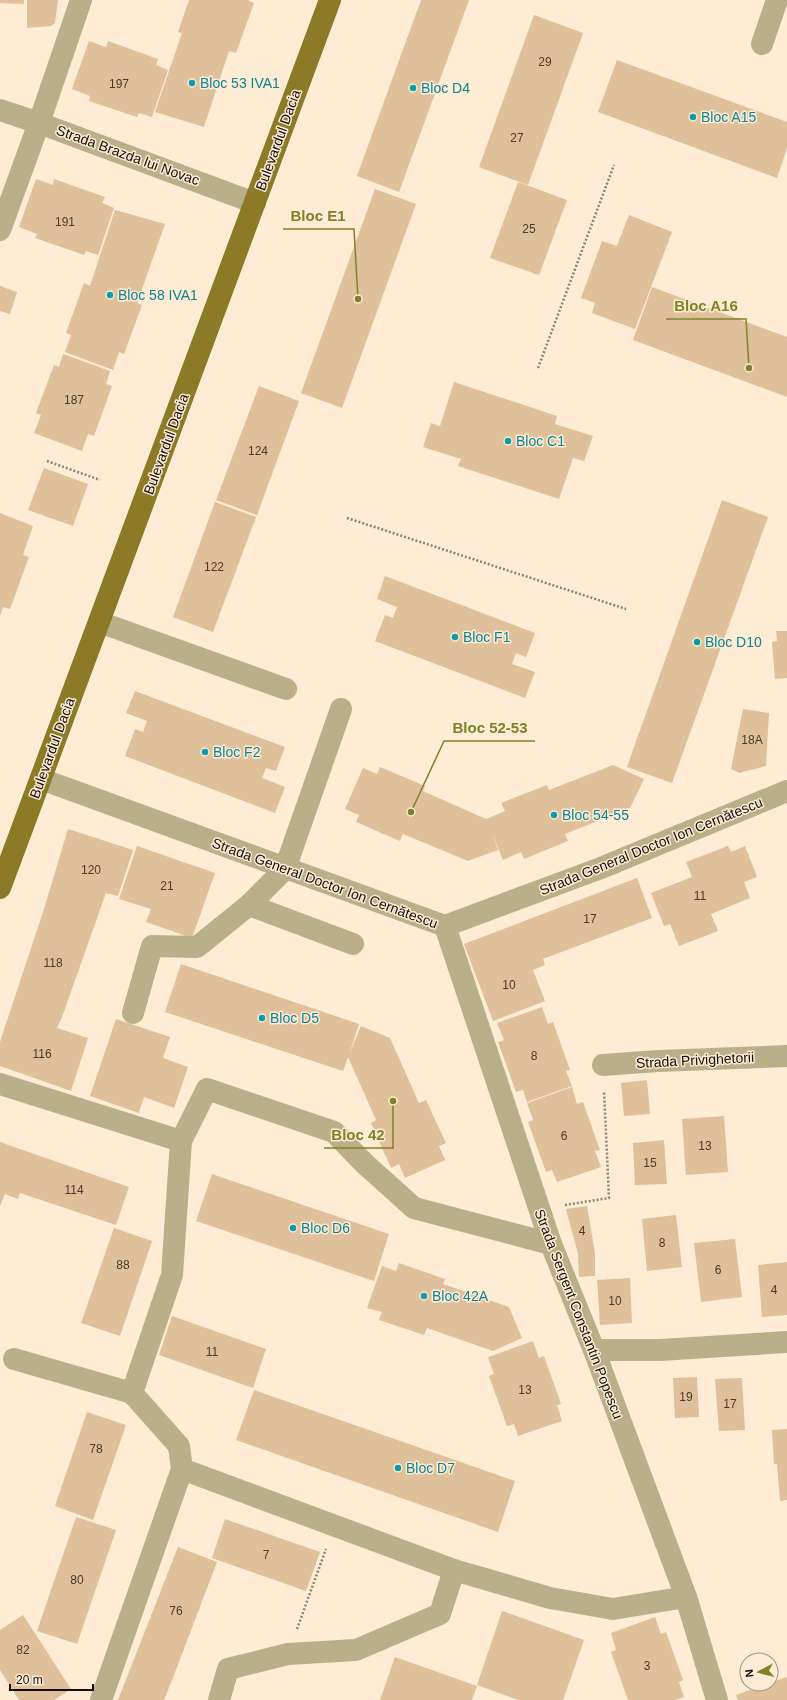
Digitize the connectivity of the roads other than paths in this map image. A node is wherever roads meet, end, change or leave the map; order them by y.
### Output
1 (81, 0) edge
2 (330, 0) edge
3 (777, 0) edge
4 (762, 44) dead end
5 (0, 110) edge
6 (40, 123) junction
7 (255, 203) junction
8 (0, 230) edge
9 (99, 622) junction
10 (286, 689) dead end
11 (341, 709) dead end
12 (41, 779) junction
13 (787, 792) edge
14 (285, 869) junction
15 (0, 888) edge
16 (249, 906) junction
17 (445, 926) junction
18 (353, 944) dead end
19 (133, 1013) dead end
20 (787, 1056) edge
21 (603, 1065) road end
22 (0, 1084) edge
23 (181, 1141) junction
24 (551, 1244) junction
25 (787, 1342) edge
26 (594, 1350) junction
27 (14, 1359) dead end
28 (132, 1393) junction
29 (182, 1469) junction
30 (454, 1570) junction
31 (686, 1597) junction
32 (101, 1700) edge
33 (219, 1700) edge
34 (717, 1700) edge

1 - 6 street
2 - 7 main road, Bulevardul Dacia
3 - 4 street
5 - 6 street, Strada Brazda lui Novac
6 - 7 street, Strada Brazda lui Novac
6 - 8 street
7 - 9 main road, Bulevardul Dacia
9 - 10 street
9 - 12 main road, Bulevardul Dacia
11 - 14 street
12 - 14 street, Strada General Doctor Ion Cernătescu
12 - 15 main road, Bulevardul Dacia
13 - 17 street, Strada General Doctor Ion Cernătescu
14 - 16 street
14 - 17 street, Strada General Doctor Ion Cernătescu
16 - 18 street
16 - 19 street
17 - 24 street, Strada Sergent Constantin Popescu
20 - 21 street, Strada Privighetorii
22 - 23 street
23 - 24 street
23 - 28 street
24 - 26 street, Strada Sergent Constantin Popescu
25 - 26 street
26 - 31 street, Strada Sergent Constantin Popescu
27 - 28 street
28 - 29 street
29 - 30 street
29 - 32 street
30 - 31 street
30 - 33 street
31 - 34 street, Strada Sergent Constantin Popescu

